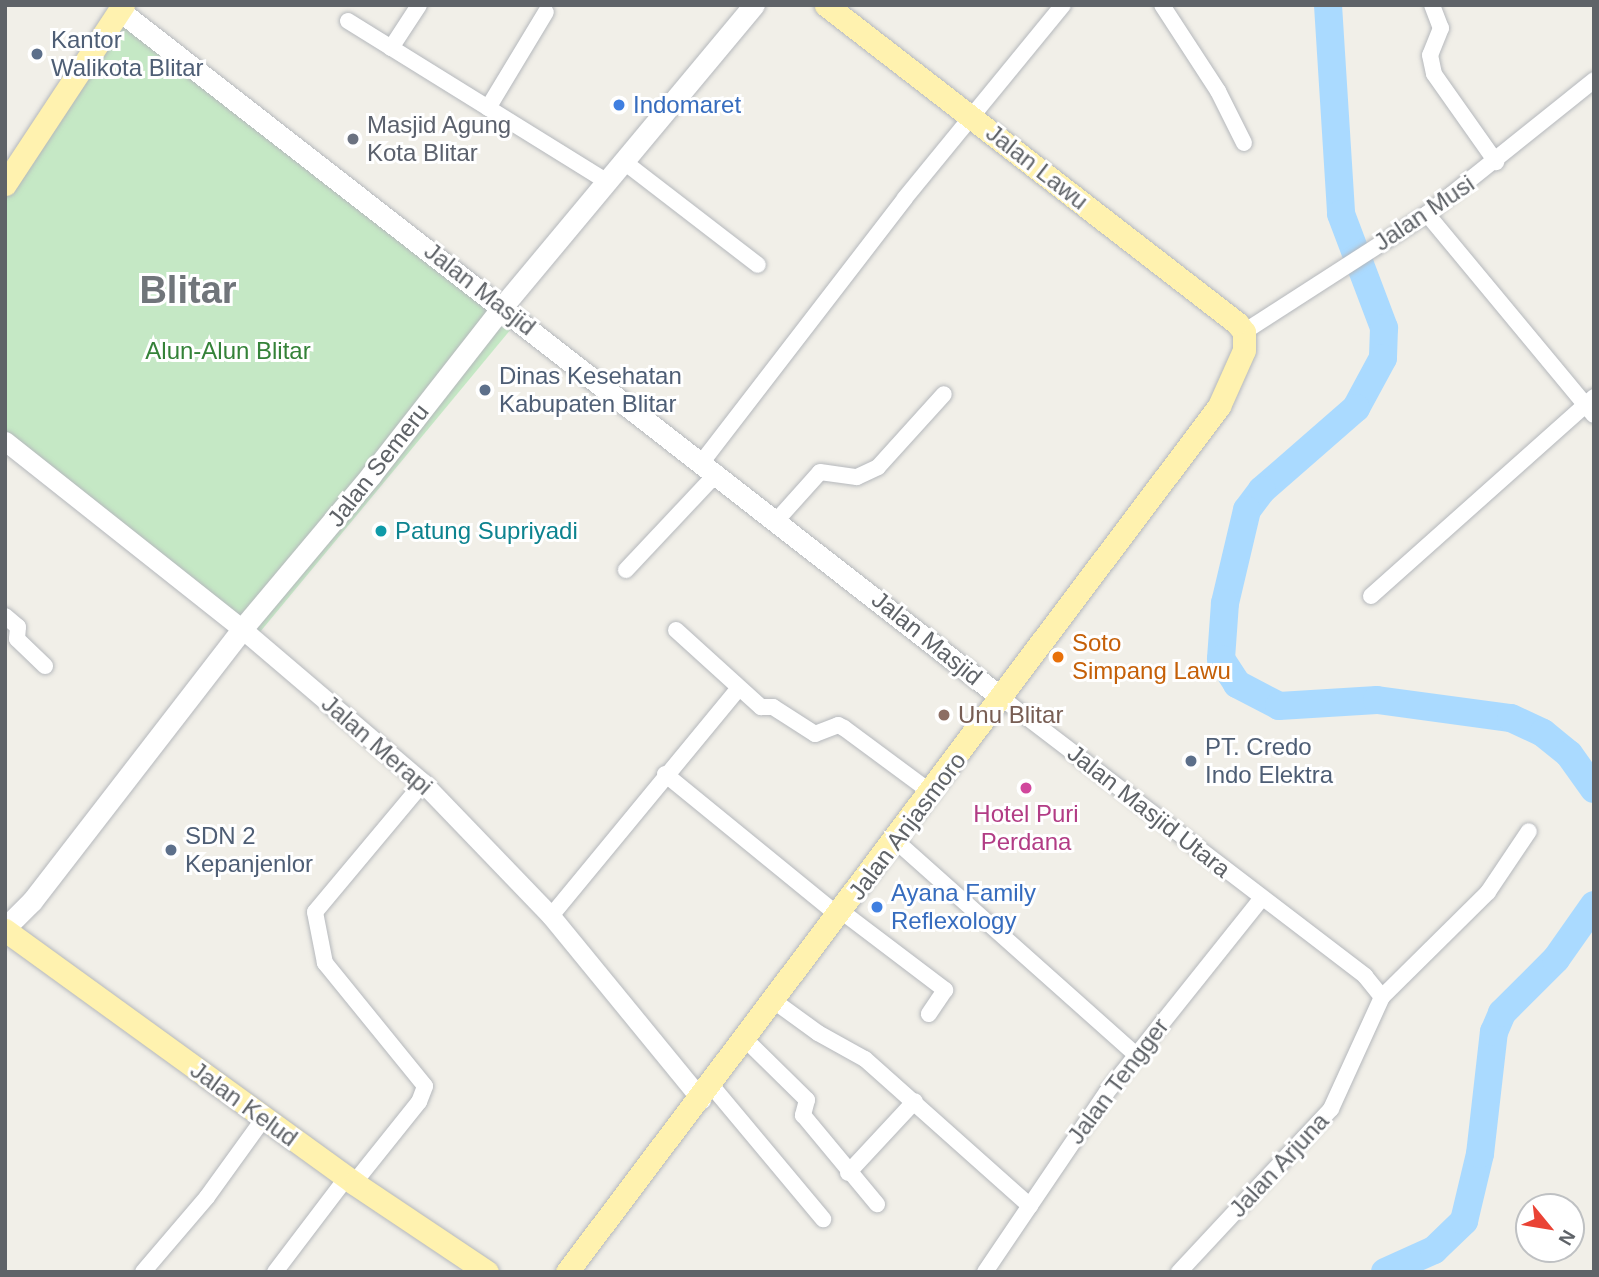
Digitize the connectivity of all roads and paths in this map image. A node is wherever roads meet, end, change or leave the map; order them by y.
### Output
1 (419, 5) edge
2 (754, 5) edge
3 (825, 5) edge
4 (1063, 5) edge
5 (1162, 5) edge
6 (1432, 5) edge
7 (122, 8) edge
8 (546, 12) dead end
9 (348, 21) dead end
10 (391, 48) junction
11 (1594, 80) edge
12 (488, 108) junction
13 (973, 117) junction
14 (1244, 144) dead end
15 (623, 161) junction
16 (1496, 162) junction
17 (6, 180) edge
18 (606, 181) junction
19 (1427, 214) junction
20 (758, 265) dead end
21 (503, 306) junction
22 (1244, 332) junction
23 (944, 394) dead end
24 (1590, 406) edge
25 (5, 441) edge
26 (710, 468) junction
27 (777, 520) junction
28 (626, 570) dead end
29 (1371, 596) dead end
30 (5, 616) edge
31 (242, 629) junction
32 (676, 630) dead end
33 (45, 666) dead end
34 (738, 689) junction
35 (1003, 699) junction
36 (665, 774) junction
37 (423, 783) junction
38 (932, 793) junction
39 (1529, 831) dead end
40 (896, 841) junction
41 (1262, 898) junction
42 (839, 913) junction
43 (551, 916) junction
44 (5, 929) edge
45 (1382, 997) junction
46 (774, 1001) junction
47 (929, 1014) dead end
48 (745, 1039) junction
49 (1135, 1054) junction
50 (706, 1092) junction
51 (915, 1101) junction
52 (264, 1118) junction
53 (848, 1173) junction
54 (351, 1180) junction
55 (877, 1204) dead end
56 (1030, 1206) junction
57 (823, 1219) dead end
58 (992, 1269) edge
59 (143, 1272) edge
60 (275, 1272) edge
61 (487, 1272) edge
62 (568, 1272) edge
63 (1179, 1272) edge

1 - 10 street
2 - 15 main road, Jalan Semeru
3 - 13 main road, Jalan Lawu
4 - 13 street
5 - 14 street
6 - 16 street
7 - 17 main road
7 - 21 main road, Jalan Masjid
8 - 12 street
9 - 10 street
10 - 12 street
11 - 16 street, Jalan Musi
12 - 18 street
13 - 22 main road, Jalan Lawu
13 - 26 street
15 - 18 main road, Jalan Semeru
15 - 20 street
16 - 19 street, Jalan Musi
18 - 21 main road, Jalan Semeru
19 - 22 street, Jalan Musi
19 - 24 street
21 - 26 main road, Jalan Masjid
21 - 31 main road, Jalan Semeru
22 - 35 main road, Jalan Anjasmoro
23 - 27 street
24 - 29 street
25 - 31 street, Jalan Merapi
26 - 27 main road, Jalan Masjid
26 - 28 street
27 - 35 main road, Jalan Masjid
30 - 33 street
31 - 37 street, Jalan Merapi
31 - 44 main road, Jalan Semeru
32 - 34 street
34 - 36 street
34 - 38 street
35 - 38 main road, Jalan Anjasmoro
35 - 41 street, Jalan Masjid Utara
36 - 42 street
36 - 43 street
37 - 43 street, Jalan Merapi
37 - 54 street
38 - 40 main road, Jalan Anjasmoro
39 - 45 street
40 - 42 main road, Jalan Anjasmoro
40 - 49 street
41 - 45 street
41 - 49 street, Jalan Tengger
42 - 46 main road, Jalan Anjasmoro
42 - 47 street
43 - 50 street, Jalan Merapi
44 - 52 main road, Jalan Kelud
45 - 63 street, Jalan Arjuna
46 - 48 main road, Jalan Anjasmoro
46 - 51 street
48 - 50 main road, Jalan Anjasmoro
48 - 53 street
49 - 56 street, Jalan Tengger
50 - 57 street
50 - 62 main road, Jalan Anjasmoro
51 - 53 street
51 - 56 street
52 - 54 main road, Jalan Kelud
52 - 59 street
53 - 55 street
54 - 60 street
54 - 61 main road, Jalan Kelud
56 - 58 street, Jalan Tengger

